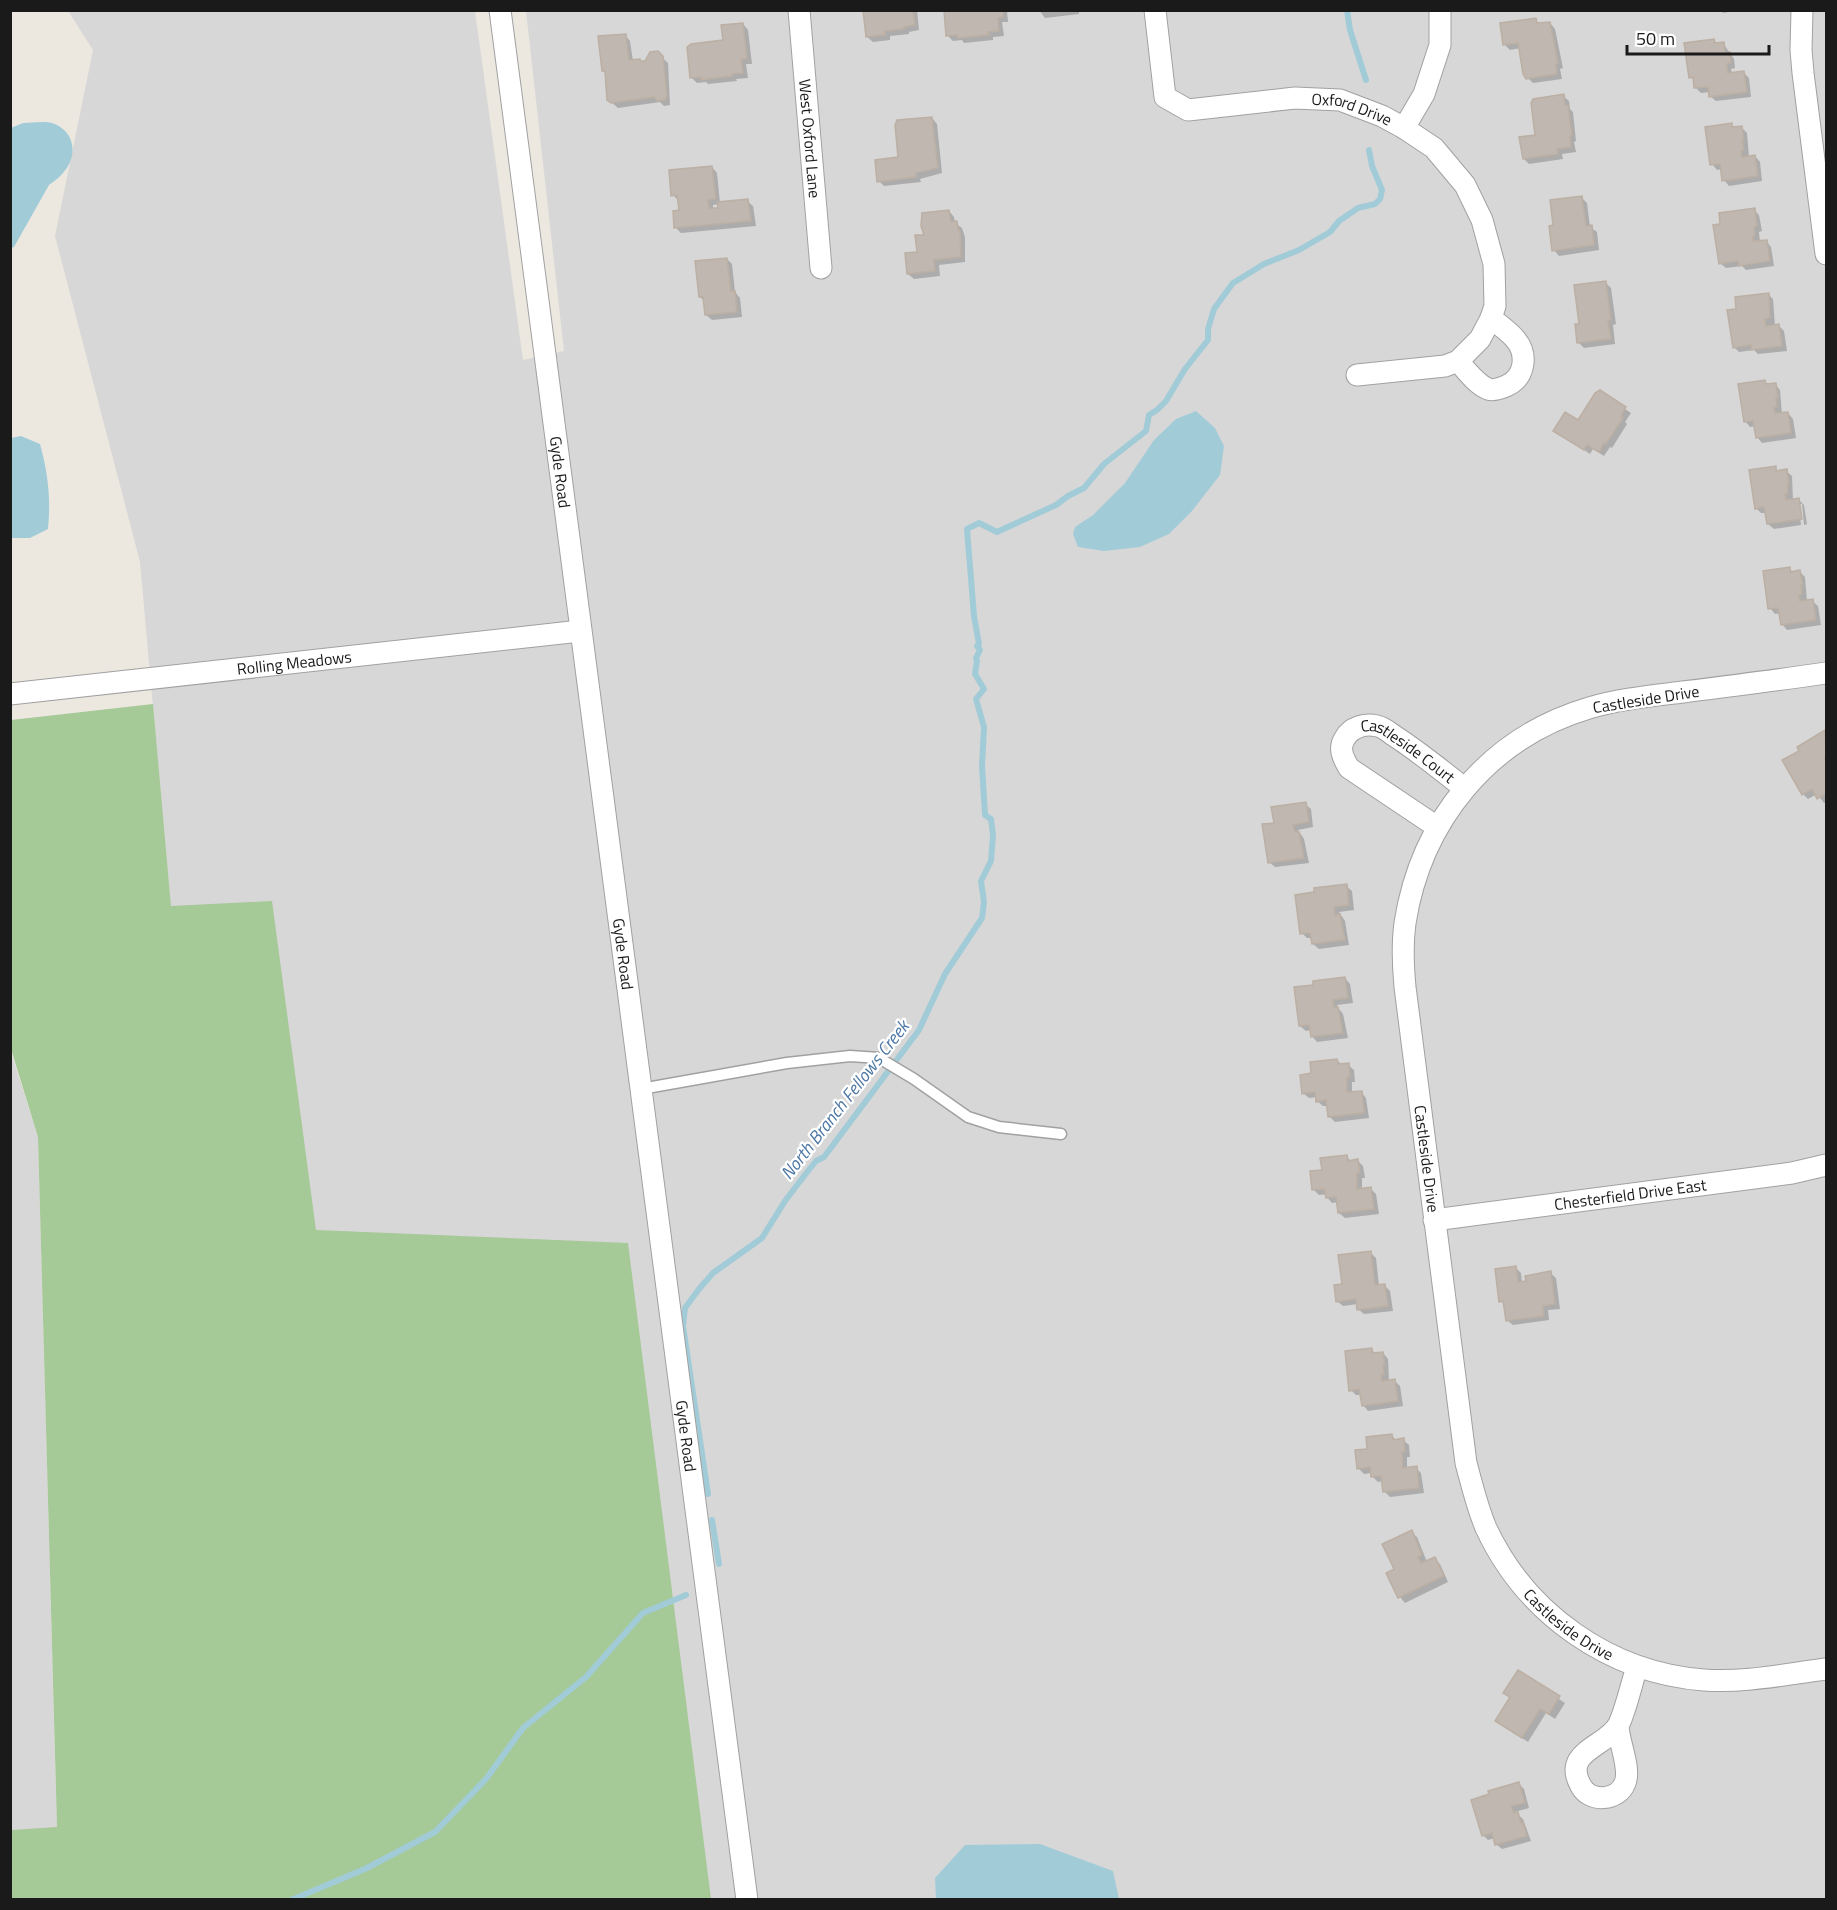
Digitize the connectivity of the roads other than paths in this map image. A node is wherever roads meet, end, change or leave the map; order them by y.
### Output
1 (500, 10) edge
2 (799, 10) edge
3 (1155, 10) edge
4 (1440, 10) edge
5 (1802, 10) edge
6 (1404, 128) junction
7 (1827, 254) edge
8 (821, 268) dead end
9 (1491, 318) junction
10 (1458, 360) junction
11 (1357, 375) dead end
12 (580, 631) junction
13 (1827, 673) edge
14 (10, 694) edge
15 (1464, 788) junction
16 (1437, 828) junction
17 (641, 1089) junction
18 (1061, 1134) dead end
19 (1827, 1165) edge
20 (1434, 1220) junction
21 (1637, 1667) junction
22 (1827, 1669) edge
23 (1618, 1725) dead end
24 (747, 1899) edge

1 - 12 street, Gyde Road
2 - 8 street, West Oxford Lane
3 - 6 street, Oxford Drive
4 - 6 street
5 - 7 street
6 - 9 street, Oxford Drive
9 - 10 street, Oxford Drive
9 - 10 street
10 - 11 street, Oxford Drive
12 - 14 street, Rolling Meadows
12 - 17 street, Gyde Road
13 - 15 street, Castleside Drive
15 - 16 street, Castleside Drive
15 - 16 street, Castleside Court
16 - 20 street, Castleside Drive
17 - 18 lane
17 - 24 street, Gyde Road
19 - 20 street, Chesterfield Drive East
20 - 21 street, Castleside Drive
21 - 22 street, Castleside Drive
21 - 23 street

